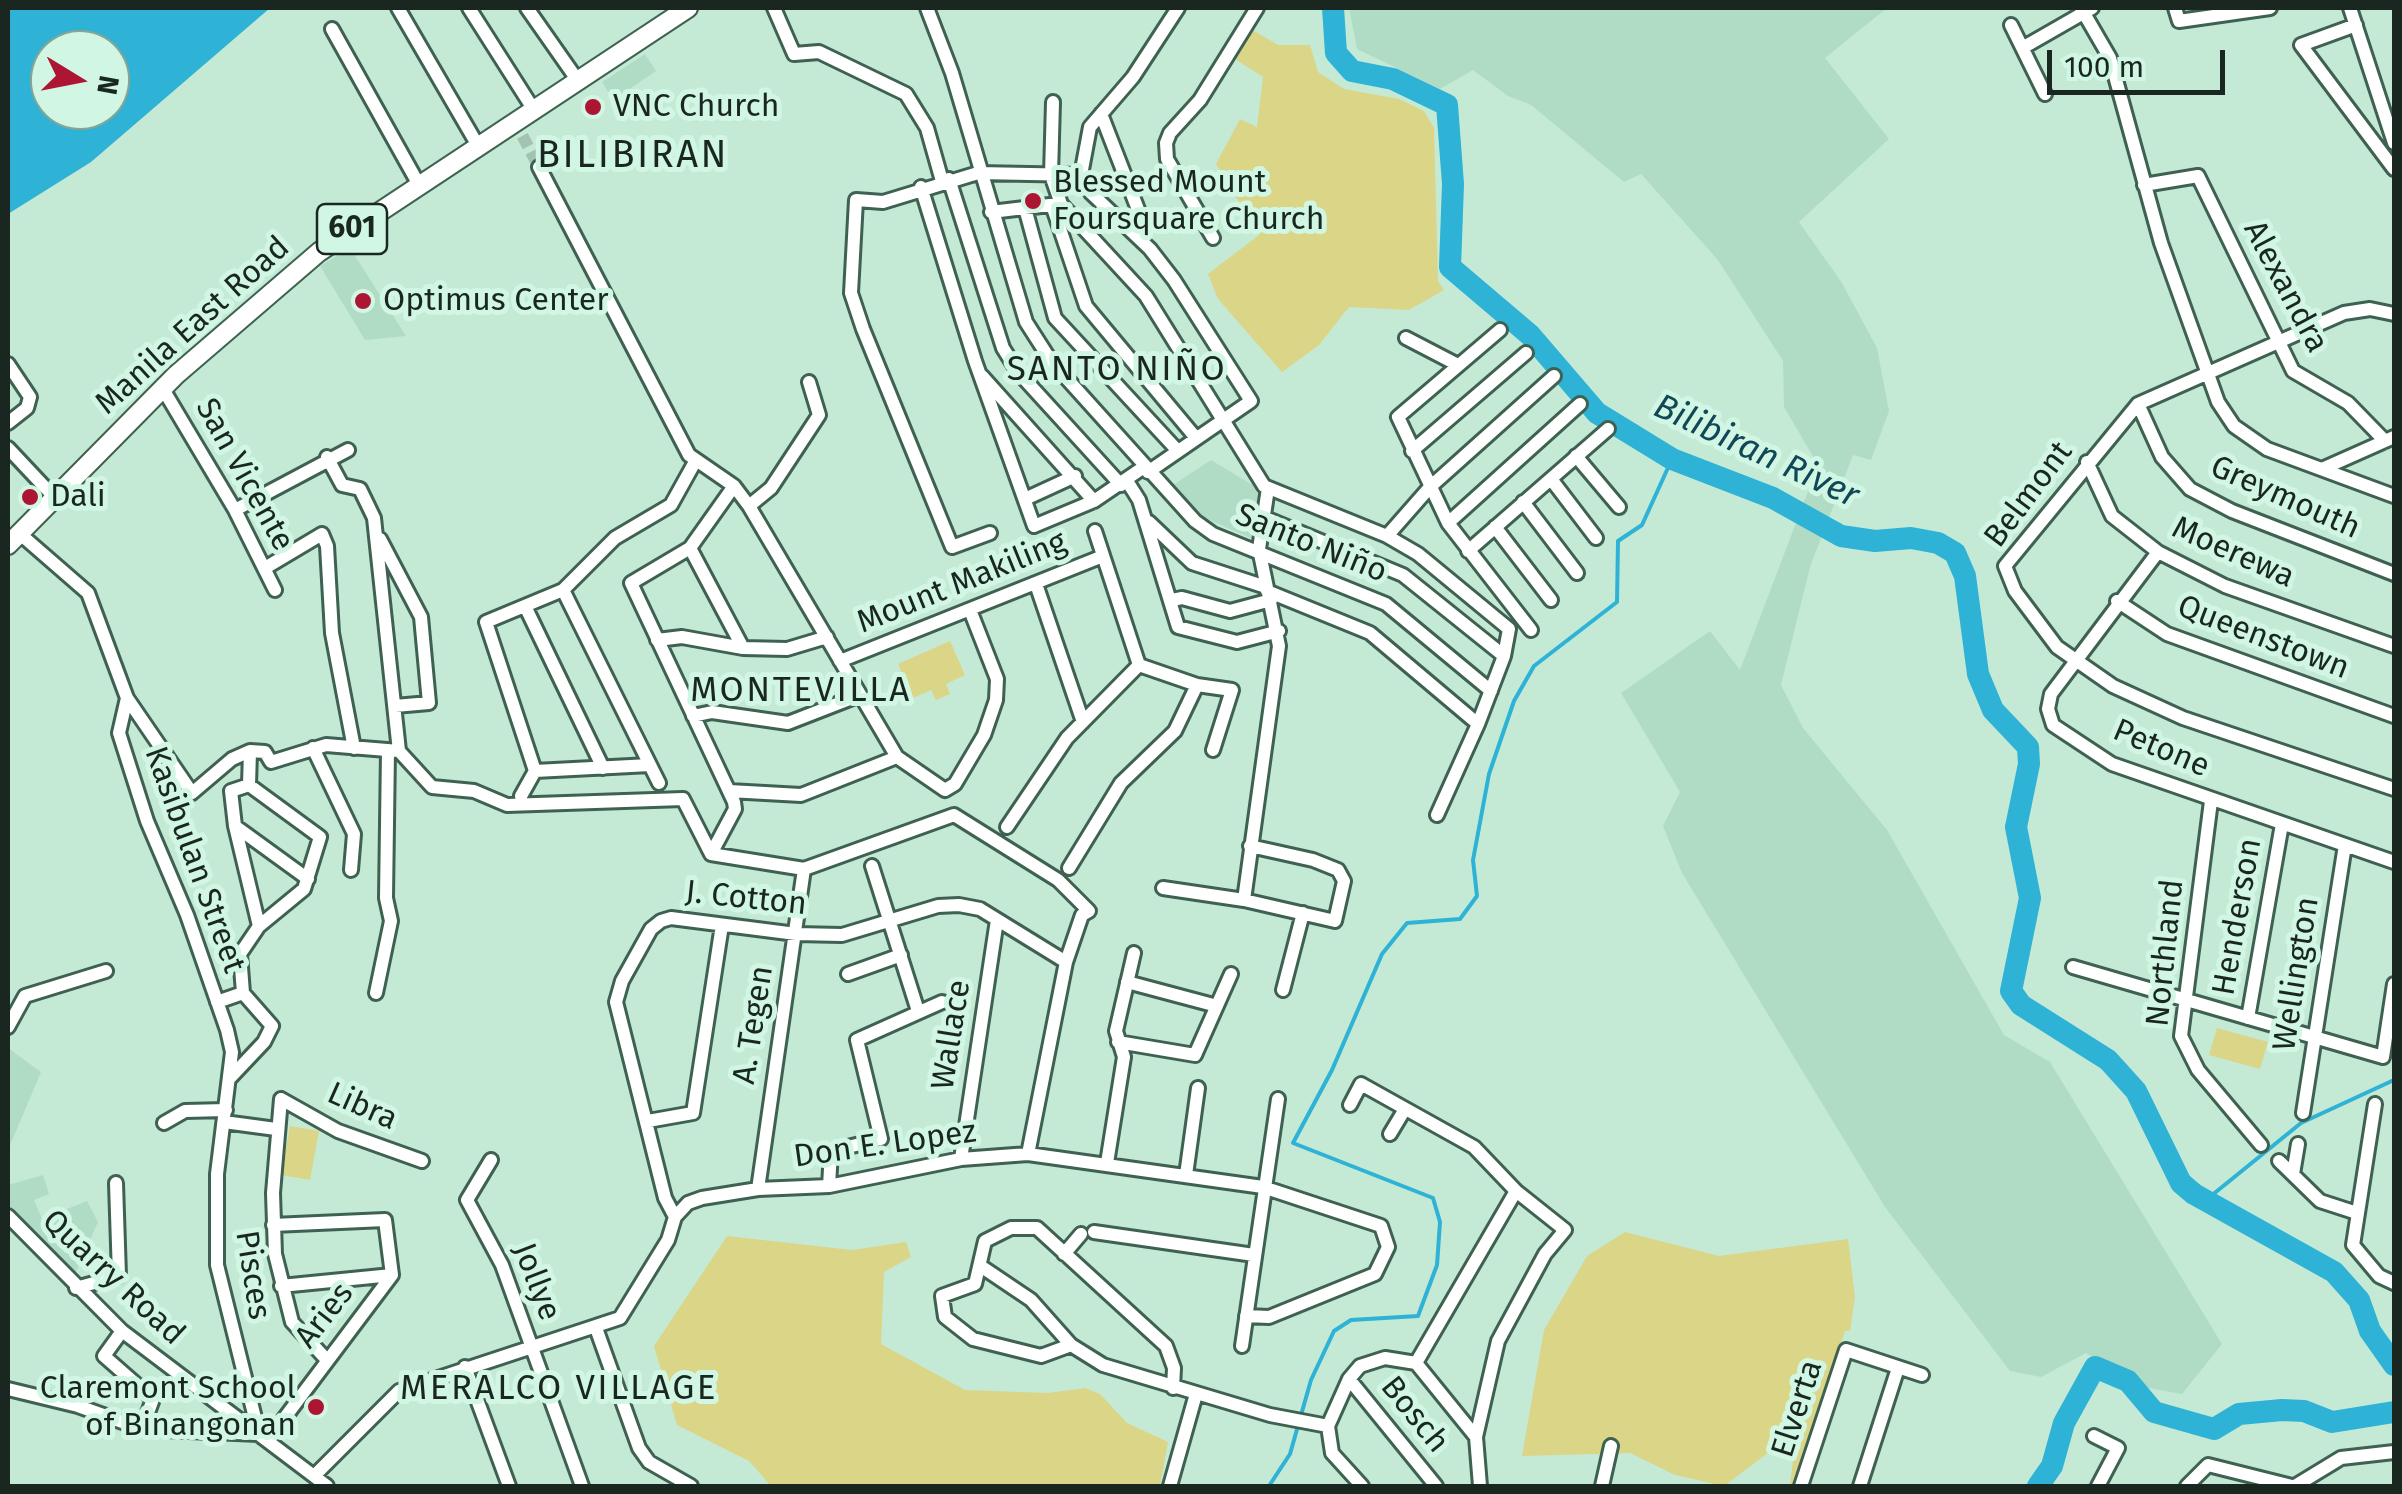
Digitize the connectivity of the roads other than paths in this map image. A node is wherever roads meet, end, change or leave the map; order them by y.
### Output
1 (398, 8) edge
2 (470, 8) edge
3 (526, 8) edge
4 (688, 8) edge
5 (774, 8) edge
6 (927, 8) edge
7 (1178, 8) edge
8 (1258, 8) edge
9 (2175, 8) edge
10 (2270, 8) edge
11 (2350, 8) edge
12 (2085, 9) edge
13 (2011, 25) dead end
14 (2356, 25) junction
15 (332, 29) dead end
16 (2024, 47) junction
17 (576, 78) junction
18 (2045, 94) dead end
19 (1054, 102) dead end
20 (532, 107) junction
21 (1101, 114) junction
22 (2394, 142) edge
23 (477, 144) junction
24 (539, 167) tunnel mouth
25 (2394, 169) edge
26 (978, 173) junction
27 (1051, 174) junction
28 (1081, 175) junction
29 (945, 180) junction
30 (418, 183) junction
31 (2144, 185) junction
32 (921, 187) junction
33 (1056, 205) junction
34 (1024, 208) junction
35 (991, 212) junction
36 (1124, 224) junction
37 (1213, 238) dead end
38 (2394, 314) edge
39 (1500, 330) dead end
40 (1406, 338) dead end
41 (2276, 343) junction
42 (1526, 353) dead end
43 (8, 364) edge
44 (1458, 366) junction
45 (2204, 373) junction
46 (980, 374) junction
47 (1554, 376) dead end
48 (809, 382) dead end
49 (163, 389) junction
50 (1580, 404) dead end
51 (2138, 404) junction
52 (1224, 418) junction
53 (8, 423) edge
54 (1608, 429) dead end
55 (1196, 438) junction
56 (2390, 439) edge
57 (8, 448) edge
58 (348, 450) dead end
59 (1177, 450) junction
60 (1412, 451) junction
61 (1576, 456) junction
62 (327, 457) junction
63 (696, 460) junction
64 (2087, 462) junction
65 (1146, 470) junction
66 (2322, 470) junction
67 (1075, 476) junction
68 (1551, 478) junction
69 (1124, 483) junction
70 (734, 486) junction
71 (1430, 487) junction
72 (1268, 488) junction
73 (2394, 496) edge
74 (54, 497) junction
75 (1025, 499) junction
76 (1094, 500) junction
77 (1523, 502) junction
78 (749, 506) junction
79 (1618, 507) dead end
80 (235, 510) junction
81 (1264, 517) junction
82 (1144, 518) junction
83 (1448, 523) junction
84 (1495, 527) junction
85 (1094, 530) dead end
86 (990, 533) dead end
87 (1388, 536) junction
88 (378, 538) junction
89 (1596, 538) dead end
90 (13, 539) edge
91 (690, 548) junction
92 (1259, 549) junction
93 (1468, 551) junction
94 (2158, 552) junction
95 (1103, 556) junction
96 (266, 568) junction
97 (1576, 573) dead end
98 (2394, 574) edge
99 (1036, 584) junction
100 (275, 590) dead end
101 (563, 590) junction
102 (1268, 593) junction
103 (1172, 600) junction
104 (1551, 600) dead end
105 (2117, 602) junction
106 (525, 606) junction
107 (970, 610) junction
108 (1531, 630) dead end
109 (1279, 631) junction
110 (826, 637) junction
111 (657, 640) junction
112 (2394, 646) edge
113 (743, 648) junction
114 (1504, 656) junction
115 (2074, 660) junction
116 (840, 661) junction
117 (1140, 665) junction
118 (1198, 684) junction
119 (1491, 691) junction
120 (860, 695) junction
121 (127, 698) junction
122 (395, 706) junction
123 (693, 716) junction
124 (2394, 716) edge
125 (1083, 722) junction
126 (1478, 724) junction
127 (314, 748) junction
128 (354, 748) junction
129 (394, 750) junction
130 (1213, 750) dead end
131 (250, 751) junction
132 (898, 757) junction
133 (650, 765) junction
134 (603, 768) junction
135 (535, 770) junction
136 (660, 783) dead end
137 (249, 784) junction
138 (2394, 789) edge
139 (729, 791) junction
140 (520, 796) dead end
141 (2211, 801) junction
142 (1437, 816) dead end
143 (2282, 824) junction
144 (235, 826) junction
145 (1008, 827) dead end
146 (2345, 844) junction
147 (1250, 846) junction
148 (711, 854) junction
149 (2394, 862) edge
150 (872, 866) dead end
151 (1069, 868) dead end
152 (804, 869) junction
153 (352, 870) dead end
154 (308, 879) junction
155 (1163, 888) dead end
156 (1244, 900) junction
157 (1303, 914) junction
158 (997, 920) junction
159 (889, 921) junction
160 (722, 925) junction
161 (259, 926) junction
162 (796, 934) junction
163 (1134, 953) dead end
164 (901, 955) junction
165 (1066, 962) junction
166 (2073, 967) dead end
167 (106, 971) dead end
168 (848, 974) dead end
169 (1231, 974) dead end
170 (1126, 982) junction
171 (2394, 984) edge
172 (1282, 990) dead end
173 (243, 993) junction
174 (376, 993) dead end
175 (2186, 1000) junction
176 (217, 1002) junction
177 (942, 1002) dead end
178 (1217, 1006) junction
179 (918, 1011) junction
180 (2248, 1018) junction
181 (8, 1028) edge
182 (2315, 1038) junction
183 (1118, 1042) junction
184 (230, 1078) junction
185 (1198, 1088) dead end
186 (1278, 1099) dead end
187 (2375, 1104) dead end
188 (1350, 1105) dead end
189 (1405, 1109) junction
190 (2303, 1112) dead end
191 (225, 1116) junction
192 (648, 1121) junction
193 (164, 1123) dead end
194 (276, 1129) junction
195 (1390, 1134) dead end
196 (2298, 1144) dead end
197 (2261, 1145) dead end
198 (1028, 1154) junction
199 (960, 1159) junction
200 (491, 1160) dead end
201 (422, 1161) dead end
202 (2280, 1161) dead end
203 (1107, 1163) junction
204 (2293, 1174) junction
205 (1186, 1175) junction
206 (116, 1183) dead end
207 (829, 1186) junction
208 (1264, 1187) junction
209 (758, 1189) junction
210 (1516, 1191) junction
211 (2357, 1213) junction
212 (8, 1216) edge
213 (675, 1217) junction
214 (273, 1224) junction
215 (1064, 1254) junction
216 (1254, 1255) junction
217 (982, 1267) junction
218 (392, 1275) junction
219 (2394, 1282) edge
220 (281, 1286) junction
221 (76, 1288) junction
222 (1246, 1316) junction
223 (596, 1328) junction
224 (122, 1332) junction
225 (1071, 1345) junction
226 (1242, 1346) dead end
227 (531, 1348) junction
228 (326, 1358) junction
229 (1416, 1364) junction
230 (465, 1366) junction
231 (1898, 1368) junction
232 (1922, 1375) dead end
233 (1349, 1379) junction
234 (8, 1388) edge
235 (1174, 1388) junction
236 (1196, 1394) junction
237 (1328, 1426) junction
238 (142, 1429) junction
239 (1476, 1436) junction
240 (2094, 1436) dead end
241 (264, 1437) junction
242 (1610, 1446) dead end
243 (2394, 1452) edge
244 (314, 1476) junction
245 (327, 1486) edge
246 (510, 1486) edge
247 (582, 1486) edge
248 (691, 1486) edge
249 (1170, 1486) edge
250 (1362, 1486) edge
251 (1436, 1486) edge
252 (1480, 1486) edge
253 (1602, 1486) edge
254 (1801, 1486) edge
255 (1860, 1486) edge
256 (2098, 1486) edge
257 (2187, 1486) edge
258 (2294, 1486) edge

1 - 23 street
2 - 20 street
3 - 17 street
4 - 17 main road, Manila East Road / 601
5 - 29 street
6 - 26 street, Santo Niño
7 - 21 street
8 - 37 street
9 - 10 street
11 - 14 street
12 - 16 street
12 - 31 street
13 - 16 street
14 - 22 street
14 - 25 street
15 - 30 street
16 - 18 street
17 - 20 main road, Manila East Road / 601
19 - 27 street
20 - 23 main road, Manila East Road / 601
21 - 28 street
21 - 36 street
23 - 30 main road, Manila East Road / 601
24 - 63 street
26 - 27 street
26 - 29 street
26 - 35 street, Santo Niño
27 - 28 street
27 - 33 street
28 - 36 street
29 - 32 street
29 - 69 street
30 - 49 main road, Manila East Road / 601
31 - 41 street, Alexandra
31 - 45 street
32 - 46 street
32 - 86 street
33 - 34 street
33 - 52 street
33 - 55 street
34 - 35 street
34 - 59 street
35 - 65 street, Santo Niño
36 - 52 street
38 - 41 street, Belmont
39 - 44 street
40 - 44 street
41 - 45 street, Belmont
41 - 56 street, Alexandra
42 - 60 street
43 - 53 street
44 - 60 street
45 - 51 street, Belmont
45 - 66 street
46 - 67 street
46 - 75 street
47 - 71 street
48 - 78 street
49 - 74 main road, Manila East Road / 601
49 - 80 street, San Vicente
50 - 83 street
51 - 64 street, Belmont
51 - 98 street, Greymouth
52 - 55 street
52 - 72 street
54 - 61 street
55 - 59 street
56 - 66 street
57 - 74 street
58 - 62 street
59 - 65 street
60 - 71 street
61 - 68 street
61 - 79 street
62 - 80 street
62 - 88 street
63 - 70 street
63 - 101 street
64 - 94 street, Moerewa
64 - 115 street, Belmont
65 - 69 street
65 - 92 street, Santo Niño
66 - 73 street
67 - 75 street
67 - 76 street
68 - 77 street
68 - 89 street
69 - 76 street
69 - 82 street
70 - 78 street
70 - 91 street
71 - 83 street
71 - 87 street
72 - 81 street
72 - 87 street
74 - 90 main road, Manila East Road / 601
75 - 76 street
77 - 84 street
77 - 97 street
78 - 110 street
80 - 96 street, San Vicente
81 - 92 street
81 - 114 street
82 - 102 street
82 - 103 street
83 - 93 street
84 - 93 street
84 - 104 street
85 - 95 street
87 - 114 street
88 - 122 street
88 - 122 street
90 - 121 street, Kasibulan Street
91 - 111 street
91 - 113 street
92 - 102 street
92 - 119 street, Santo Niño
93 - 108 street
94 - 105 street, Petone
94 - 112 street, Moerewa
95 - 99 street, Mount Makiling
95 - 117 street
96 - 100 street, San Vicente
96 - 128 street
99 - 107 street, Mount Makiling
99 - 125 street
101 - 106 street
101 - 133 street
102 - 103 street
102 - 109 street
102 - 126 street
103 - 109 street
105 - 115 street, Petone
105 - 124 street, Queenstown
106 - 134 street
106 - 135 street
107 - 116 street, Mount Makiling
107 - 132 street
109 - 147 street
110 - 113 street
110 - 116 street
111 - 113 street
111 - 123 street
114 - 119 street
115 - 138 street, Belmont
115 - 141 street, Petone
116 - 120 street
117 - 118 street
117 - 125 street
118 - 130 street
118 - 151 street
119 - 126 street
120 - 123 street
120 - 132 street
121 - 131 street
121 - 176 street, Kasibulan Street
122 - 129 street
123 - 139 street
125 - 145 street
126 - 142 street
127 - 128 street
127 - 131 street
127 - 153 street
128 - 129 street
129 - 148 street
129 - 174 street
131 - 137 street
132 - 139 street
133 - 134 street
133 - 136 street
134 - 135 street
135 - 140 street
137 - 144 street
137 - 154 street
139 - 148 street
141 - 143 street, Petone
141 - 175 street, Northland
143 - 146 street, Petone
143 - 180 street, Henderson
144 - 154 street
144 - 161 street
146 - 149 street, Petone
146 - 182 street, Wellington
147 - 156 street
147 - 157 street
148 - 152 street
150 - 159 street
152 - 162 street, A. Tegen
152 - 165 street
154 - 161 street
155 - 156 street
156 - 157 street
157 - 172 street
158 - 159 street, J. Cotton
158 - 165 street, J. Cotton
158 - 199 street, Wallace
159 - 162 street, J. Cotton
159 - 164 street
160 - 162 street, J. Cotton
160 - 192 street
160 - 192 street, J. Cotton
161 - 173 street
162 - 209 street, A. Tegen
163 - 170 street
164 - 168 street
164 - 179 street
165 - 198 street
166 - 175 street
167 - 181 street
169 - 178 street
170 - 178 street
170 - 183 street
171 - 182 street
173 - 176 street
173 - 184 street
175 - 180 street
175 - 197 street, Northland
176 - 184 street, Kasibulan Street
177 - 179 street
178 - 183 street
179 - 207 street
180 - 182 street
182 - 190 street, Wellington
183 - 203 street
184 - 191 street, Kasibulan Street
185 - 205 street
186 - 208 street
187 - 211 street
188 - 189 street
189 - 195 street
189 - 210 street
191 - 193 street
191 - 194 street
191 - 241 street, Pisces
192 - 213 street, J. Cotton
194 - 201 street, Libra
194 - 214 street
196 - 204 street
198 - 199 street, Don E. Lopez
198 - 203 street, Don E. Lopez
199 - 207 street, Don E. Lopez
200 - 227 street, Jollye
202 - 204 street
203 - 205 street, Don E. Lopez
204 - 211 street
205 - 208 street, Don E. Lopez
206 - 221 street
207 - 209 street, Don E. Lopez
208 - 216 street
208 - 222 street, Don E. Lopez
209 - 213 street, Don E. Lopez
210 - 229 street
210 - 239 street
211 - 219 street
212 - 221 street, Quarry Road
213 - 223 street
214 - 218 street
214 - 220 street
215 - 216 street
215 - 217 street
215 - 235 street
216 - 222 street
217 - 225 street
217 - 225 street
218 - 220 street
218 - 228 street, Aries
220 - 228 street
221 - 224 street, Quarry Road
222 - 226 street
223 - 227 street
223 - 248 street
224 - 238 street
224 - 241 street, Quarry Road
225 - 235 street
227 - 230 street
227 - 247 street, Jollye
228 - 241 street, Aries
229 - 233 street
229 - 239 street
230 - 244 street
230 - 246 street
231 - 232 street
231 - 254 street, Elverta
231 - 255 street
233 - 237 street
233 - 251 street, Bosch
234 - 238 street
235 - 236 street
236 - 237 street
236 - 249 street
237 - 250 street
238 - 241 street
239 - 252 street
240 - 256 street
241 - 244 street, Quarry Road
242 - 253 street
243 - 258 street
244 - 245 street, Quarry Road
257 - 258 street

